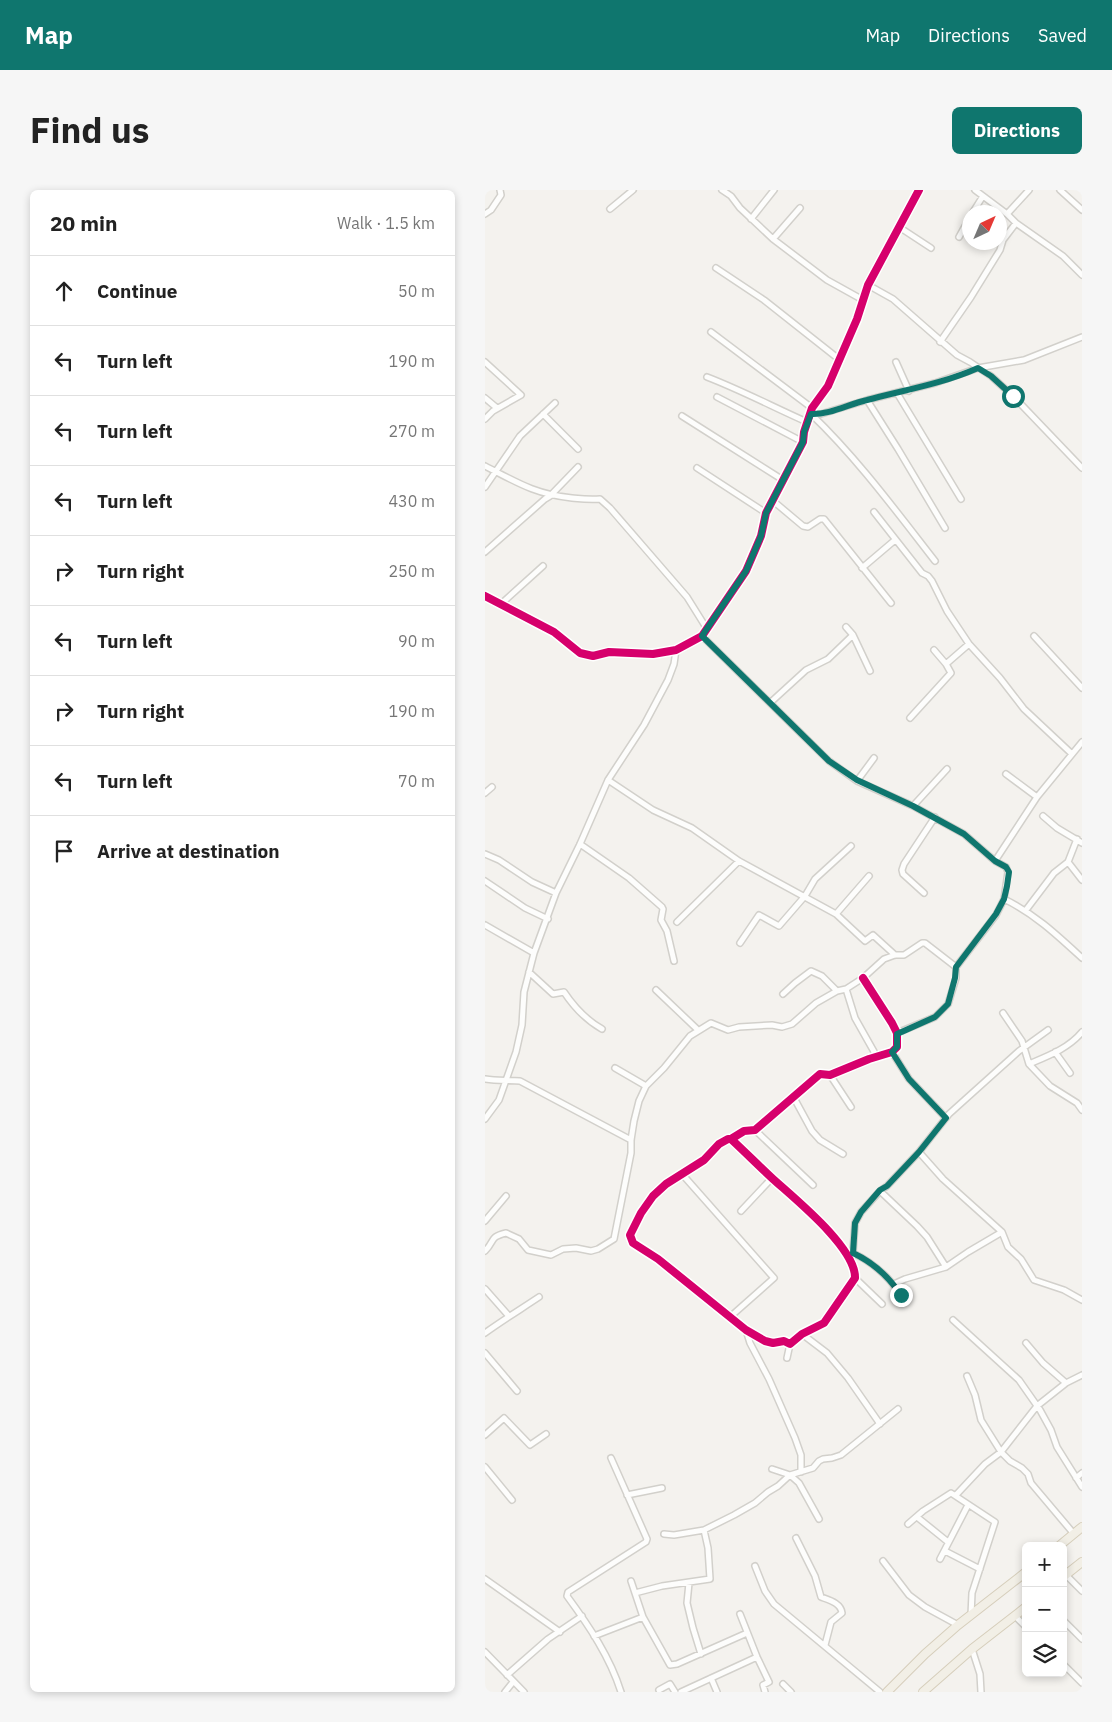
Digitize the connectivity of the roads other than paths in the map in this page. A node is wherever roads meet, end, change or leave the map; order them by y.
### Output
1 (500, 190) edge
2 (633, 190) edge
3 (722, 190) edge
4 (774, 190) edge
5 (919, 190) edge
6 (1029, 190) edge
7 (1060, 190) edge
8 (980, 192) edge
9 (975, 205) edge
10 (996, 205) edge
11 (800, 208) dead end
12 (610, 209) dead end
13 (1082, 210) edge
14 (485, 214) edge
15 (1007, 214) joint
16 (751, 219) junction
17 (1016, 223) junction
18 (899, 227) junction
19 (962, 232) edge
20 (959, 238) dead end
21 (773, 239) junction
22 (931, 248) dead end
23 (716, 268) dead end
24 (1082, 275) edge
25 (868, 285) junction
26 (863, 300) junction
27 (711, 332) dead end
28 (1082, 337) edge
29 (940, 342) junction
30 (840, 360) junction
31 (485, 362) edge
32 (896, 362) dead end
33 (978, 368) junction
34 (707, 377) dead end
35 (909, 390) junction
36 (897, 393) junction
37 (717, 397) dead end
38 (485, 398) edge
39 (867, 400) junction
40 (555, 403) dead end
41 (497, 408) junction
42 (811, 411) junction
43 (543, 414) junction
44 (683, 416) dead end
45 (485, 419) edge
46 (807, 422) junction
47 (803, 442) junction
48 (578, 449) dead end
49 (485, 466) edge
50 (578, 468) dead end
51 (697, 468) dead end
52 (1082, 468) edge
53 (496, 472) junction
54 (783, 480) junction
55 (485, 487) edge
56 (550, 496) junction
57 (961, 498) dead end
58 (772, 500) junction
59 (874, 512) dead end
60 (766, 513) junction
61 (945, 528) dead end
62 (895, 540) junction
63 (485, 552) edge
64 (935, 561) dead end
65 (543, 566) dead end
66 (862, 568) junction
67 (485, 596) edge
68 (891, 603) dead end
69 (501, 604) junction
70 (846, 627) dead end
71 (707, 629) junction
72 (853, 635) junction
73 (702, 636) junction
74 (1034, 636) dead end
75 (969, 644) junction
76 (677, 650) junction
77 (935, 650) dead end
78 (946, 664) junction
79 (870, 671) dead end
80 (1082, 688) edge
81 (771, 702) junction
82 (910, 718) dead end
83 (1082, 742) edge
84 (1072, 754) junction
85 (874, 758) dead end
86 (947, 769) dead end
87 (1006, 774) dead end
88 (608, 780) junction
89 (857, 780) junction
90 (492, 787) dead end
91 (485, 793) edge
92 (1037, 797) junction
93 (913, 806) junction
94 (1043, 816) dead end
95 (935, 817) junction
96 (1077, 839) junction
97 (580, 844) junction
98 (1082, 844) edge
99 (851, 846) dead end
100 (485, 854) edge
101 (739, 861) junction
102 (995, 861) junction
103 (1068, 862) junction
104 (869, 876) dead end
105 (1082, 880) edge
106 (485, 881) edge
107 (556, 893) junction
108 (924, 893) dead end
109 (805, 896) junction
110 (1004, 899) junction
111 (1026, 910) junction
112 (836, 914) junction
113 (547, 919) junction
114 (677, 922) dead end
115 (485, 925) edge
116 (740, 943) dead end
117 (534, 953) junction
118 (895, 955) junction
119 (1082, 958) edge
120 (674, 960) dead end
121 (956, 967) junction
122 (529, 972) junction
123 (863, 978) junction
124 (656, 990) dead end
125 (837, 990) junction
126 (846, 990) junction
127 (783, 994) dead end
128 (1003, 1013) dead end
129 (602, 1029) dead end
130 (698, 1030) junction
131 (1048, 1030) dead end
132 (1082, 1032) edge
133 (897, 1034) junction
134 (1024, 1047) junction
135 (892, 1052) junction
136 (1055, 1052) junction
137 (877, 1056) junction
138 (1029, 1064) junction
139 (615, 1068) dead end
140 (1071, 1073) dead end
141 (830, 1075) junction
142 (485, 1079) edge
143 (506, 1079) junction
144 (646, 1086) junction
145 (793, 1098) junction
146 (851, 1107) dead end
147 (1082, 1110) edge
148 (946, 1118) junction
149 (485, 1119) edge
150 (755, 1130) junction
151 (731, 1139) junction
152 (631, 1140) junction
153 (919, 1152) junction
154 (843, 1154) dead end
155 (682, 1174) junction
156 (772, 1178) junction
157 (813, 1185) dead end
158 (880, 1190) junction
159 (506, 1196) dead end
160 (741, 1211) dead end
161 (485, 1221) edge
162 (1002, 1232) junction
163 (485, 1251) edge
164 (853, 1253) junction
165 (851, 1262) junction
166 (947, 1268) junction
167 (855, 1278) junction
168 (894, 1284) junction
169 (485, 1289) edge
170 (901, 1295) dead end
171 (539, 1297) dead end
172 (1082, 1300) edge
173 (882, 1304) dead end
174 (509, 1315) junction
175 (730, 1317) junction
176 (953, 1320) dead end
177 (746, 1330) junction
178 (485, 1333) edge
179 (802, 1334) junction
180 (790, 1344) junction
181 (1026, 1344) dead end
182 (485, 1353) edge
183 (787, 1358) dead end
184 (1082, 1374) edge
185 (967, 1376) dead end
186 (1066, 1383) junction
187 (517, 1391) dead end
188 (1037, 1406) junction
189 (898, 1409) dead end
190 (880, 1424) junction
191 (546, 1434) dead end
192 (485, 1435) edge
193 (1001, 1452) junction
194 (611, 1458) dead end
195 (485, 1467) edge
196 (772, 1469) dead end
197 (801, 1472) junction
198 (1082, 1473) edge
199 (790, 1474) junction
200 (1076, 1478) junction
201 (1082, 1487) edge
202 (662, 1488) dead end
203 (627, 1495) junction
204 (956, 1495) junction
205 (512, 1500) dead end
206 (968, 1504) junction
207 (917, 1517) junction
208 (819, 1520) dead end
209 (908, 1524) dead end
210 (1082, 1527) edge
211 (704, 1530) junction
212 (664, 1534) dead end
213 (1074, 1534) junction
214 (795, 1538) dead end
215 (948, 1542) junction
216 (1064, 1542) edge
217 (945, 1551) junction
218 (940, 1559) dead end
219 (883, 1561) dead end
220 (1082, 1562) edge
221 (755, 1566) dead end
222 (980, 1569) junction
223 (1067, 1574) edge
224 (1022, 1575) edge
225 (1067, 1578) edge
226 (485, 1580) edge
227 (631, 1581) dead end
228 (689, 1583) junction
229 (1082, 1591) edge
230 (635, 1593) junction
231 (1022, 1610) edge
232 (740, 1614) dead end
233 (971, 1615) junction
234 (582, 1616) junction
235 (1015, 1616) junction
236 (643, 1617) junction
237 (1022, 1623) edge
238 (1067, 1624) edge
239 (958, 1625) junction
240 (560, 1632) junction
241 (747, 1633) junction
242 (595, 1636) junction
243 (1082, 1639) edge
244 (825, 1645) junction
245 (972, 1649) junction
246 (485, 1652) edge
247 (701, 1654) junction
248 (757, 1657) junction
249 (1067, 1668) edge
250 (507, 1675) junction
251 (711, 1678) junction
252 (513, 1682) junction
253 (1082, 1683) edge
254 (783, 1684) dead end
255 (659, 1690) dead end
256 (505, 1692) edge
257 (524, 1692) edge
258 (621, 1692) edge
259 (675, 1692) edge
260 (681, 1692) edge
261 (717, 1692) edge
262 (765, 1692) edge
263 (791, 1692) edge
264 (880, 1692) edge
265 (887, 1692) edge
266 (923, 1692) edge
267 (981, 1692) edge

1 - 14 street
2 - 12 street
3 - 16 street
4 - 16 street
5 - 18 street
6 - 15 street
7 - 13 street
8 - 9 street
8 - 10 street
11 - 21 street
15 - 17 street
16 - 21 street
17 - 24 street
17 - 29 street
18 - 22 street
18 - 25 street
19 - 20 street
21 - 26 street
23 - 30 street
25 - 26 street
25 - 29 street
26 - 30 street
27 - 42 street
28 - 33 street
29 - 33 street
30 - 42 street
31 - 41 street
32 - 35 street
33 - 35 street
33 - 52 street
34 - 46 street
35 - 36 street
36 - 39 street
36 - 57 street
37 - 47 street
38 - 41 street
39 - 42 street
39 - 61 street
40 - 43 street
41 - 45 street
42 - 46 street
42 - 64 street
43 - 48 street
43 - 53 street
44 - 54 street
46 - 47 street
47 - 54 street
49 - 53 street
50 - 56 street
51 - 60 street
53 - 55 street
53 - 56 street
54 - 58 street
56 - 63 street
56 - 71 street
58 - 60 street
58 - 66 street
59 - 62 street
60 - 71 street
62 - 66 street
62 - 75 street
65 - 69 street
66 - 68 street
67 - 69 street
69 - 76 street
70 - 72 street
71 - 73 street
72 - 79 street
72 - 81 street
73 - 76 street
73 - 81 street
74 - 80 street
75 - 78 street
75 - 84 street
76 - 88 street
77 - 78 street
78 - 82 street
81 - 89 street
83 - 84 street
84 - 92 street
85 - 89 street
86 - 93 street
87 - 92 street
88 - 97 street
88 - 101 street
89 - 93 street
90 - 91 street
92 - 102 street
93 - 95 street
94 - 96 street
95 - 102 street
95 - 108 street
96 - 98 street
96 - 103 street
97 - 107 street
97 - 120 street
99 - 109 street
100 - 107 street
101 - 109 street
101 - 114 street
102 - 110 street
103 - 105 street
103 - 111 street
104 - 112 street
106 - 113 street
107 - 113 street
109 - 112 street
109 - 116 street
110 - 111 street
110 - 121 street
111 - 119 street
112 - 118 street
113 - 117 street
115 - 117 street
117 - 122 street
118 - 121 street
118 - 123 street
121 - 133 street
122 - 129 street
122 - 143 street
123 - 126 street
123 - 133 street
124 - 130 street
125 - 126 street
125 - 127 street
125 - 130 street
126 - 137 street
128 - 134 street
130 - 144 street
131 - 134 street
132 - 136 street
133 - 135 street
134 - 138 street
134 - 148 street
135 - 137 street
135 - 148 street
136 - 138 street
136 - 140 street
137 - 141 street
138 - 147 street
139 - 144 street
141 - 145 street
141 - 146 street
142 - 143 street
143 - 149 street
143 - 152 street
144 - 152 street
145 - 150 street
145 - 154 street
148 - 153 street
150 - 151 street
150 - 157 street
151 - 155 street
151 - 156 street
152 - 163 street
153 - 158 street
153 - 162 street
155 - 175 street
155 - 175 street
156 - 160 street
156 - 165 street
158 - 164 street
158 - 166 street
159 - 161 street
162 - 166 street
162 - 172 street
164 - 165 street
164 - 168 street
165 - 167 street
166 - 168 street
167 - 173 street
167 - 179 street
168 - 170 street
169 - 174 street
171 - 174 street
174 - 178 street
175 - 177 street
176 - 188 street
177 - 180 street
177 - 197 street
179 - 180 street
179 - 190 street
180 - 183 street
181 - 186 street
182 - 187 street
184 - 186 street
185 - 193 street
186 - 188 street
188 - 193 street
188 - 200 street
189 - 190 street
190 - 197 street
191 - 192 street
193 - 204 street
193 - 213 street
194 - 203 street
195 - 205 street
196 - 199 street
197 - 199 street
198 - 200 street
199 - 208 street
199 - 211 street
200 - 201 street
202 - 203 street
203 - 234 street
204 - 206 street
204 - 207 street
206 - 215 street
206 - 222 street
207 - 209 street
207 - 215 street
210 - 213 main road
211 - 212 street
211 - 228 street
213 - 216 main road
214 - 244 street
215 - 217 street
217 - 218 street
217 - 222 street
219 - 239 street
220 - 223 main road
221 - 244 street
222 - 233 street
224 - 233 main road
225 - 229 street
226 - 240 street
227 - 230 street
228 - 230 street
228 - 247 street
230 - 236 street
231 - 235 main road
232 - 241 street
233 - 239 main road
234 - 240 street
234 - 242 street
235 - 237 street
235 - 245 main road
236 - 242 street
236 - 247 street
238 - 243 street
239 - 265 main road
240 - 250 street
241 - 247 street
241 - 248 street
242 - 258 street
244 - 264 street
245 - 266 main road
245 - 267 street
246 - 250 street
248 - 251 street
248 - 262 street
249 - 253 street
250 - 252 street
251 - 260 street
251 - 261 street
252 - 256 street
252 - 257 street
254 - 263 street
255 - 259 street

